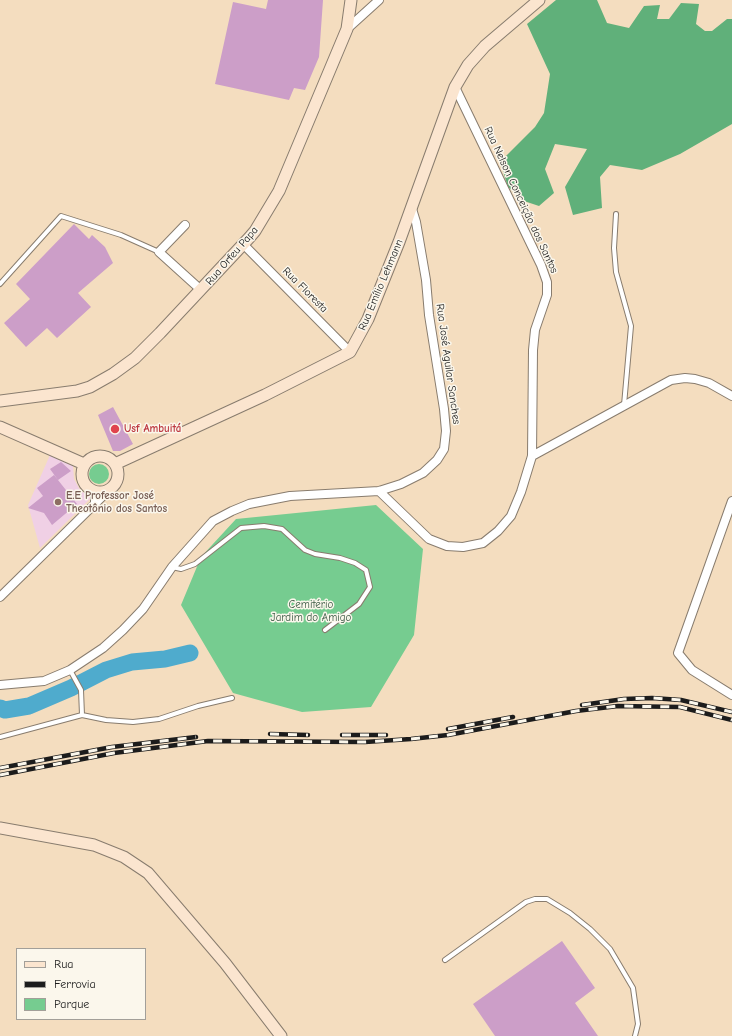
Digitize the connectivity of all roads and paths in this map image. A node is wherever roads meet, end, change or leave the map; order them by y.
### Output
1 (351, 0) edge
2 (380, 0) edge
3 (539, 0) edge
4 (347, 29) junction
5 (455, 87) junction
6 (412, 209) junction
7 (616, 214) dead end
8 (186, 225) dead end
9 (244, 244) junction
10 (159, 252) junction
11 (0, 284) edge
12 (201, 290) junction
13 (350, 352) junction
14 (732, 396) edge
15 (0, 401) edge
16 (624, 405) junction
17 (0, 427) edge
18 (532, 456) junction
19 (84, 464) junction
20 (115, 464) junction
21 (108, 491) junction
22 (95, 492) junction
23 (379, 492) junction
24 (732, 500) edge
25 (95, 504) junction
26 (172, 567) junction
27 (0, 597) edge
28 (325, 630) dead end
29 (70, 670) junction
30 (0, 685) edge
31 (732, 695) edge
32 (232, 698) dead end
33 (82, 715) junction
34 (0, 737) edge
35 (0, 828) edge
36 (444, 960) dead end
37 (281, 1036) edge
38 (635, 1036) edge

1 - 4 main road, Rua Orfeu Papa
2 - 4 street
3 - 5 main road, Rua Emílio Lehmann
4 - 9 main road, Rua Orfeu Papa
5 - 6 main road, Rua Emílio Lehmann
5 - 18 street, Rua Nelson Conceição dos Santos
6 - 13 main road, Rua Emílio Lehmann
6 - 23 street, Rua José Aguilar Sanches
7 - 16 lane
8 - 10 street
9 - 12 main road, Rua Orfeu Papa
9 - 13 street, Rua Floresta
10 - 11 lane
10 - 12 street
12 - 15 main road, Rua Orfeu Papa
13 - 20 main road
14 - 16 street
16 - 18 street
17 - 19 main road
18 - 23 street, Rua Nelson Conceição dos Santos
19 - 20 main road
19 - 22 main road
20 - 21 main road
21 - 22 main road
21 - 25 street
22 - 25 street
23 - 26 street, Rua José Aguilar Sanches
24 - 31 street
25 - 27 street
26 - 28 lane
26 - 29 street, Rua José Aguilar Sanches
29 - 30 street, Rua José Aguilar Sanches
29 - 33 lane
32 - 33 lane
33 - 34 lane
35 - 37 main road
36 - 38 lane

